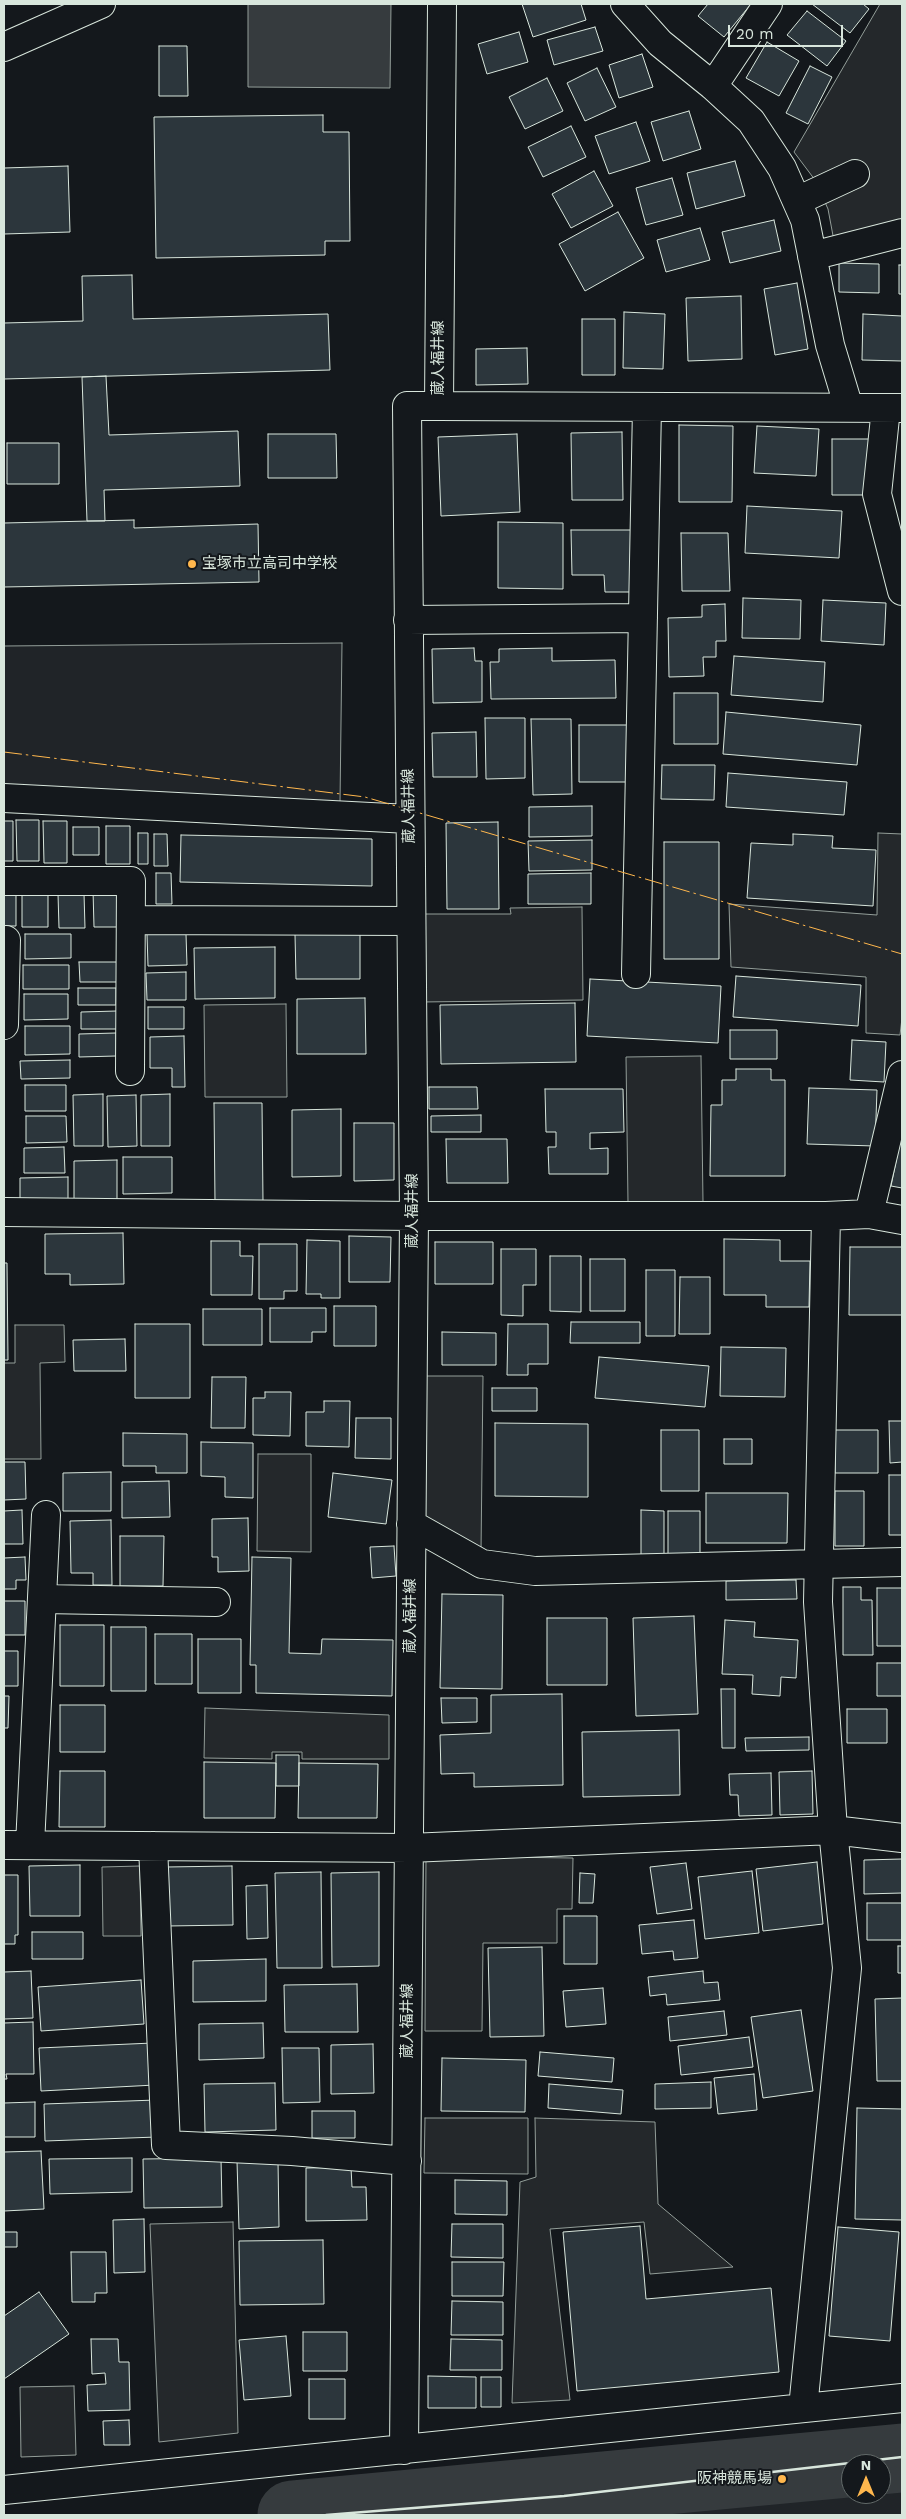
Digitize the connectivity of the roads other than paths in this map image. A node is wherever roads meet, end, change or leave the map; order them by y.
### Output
1 (101, 4) edge
2 (442, 4) edge
3 (625, 4) edge
4 (768, 4) edge
5 (4, 47) edge
6 (713, 86) junction
7 (855, 174) dead end
8 (797, 201) junction
9 (902, 233) edge
10 (812, 256) junction
11 (439, 406) junction
12 (647, 407) junction
13 (849, 408) junction
14 (894, 408) edge
15 (902, 591) edge
16 (643, 618) junction
17 (408, 620) junction
18 (4, 798) edge
19 (409, 819) junction
20 (4, 881) edge
21 (131, 920) junction
22 (410, 922) junction
23 (6, 940) dead end
24 (636, 974) dead end
25 (4, 1025) edge
26 (130, 1071) dead end
27 (902, 1075) edge
28 (4, 1212) edge
29 (870, 1214) junction
30 (414, 1216) junction
31 (826, 1216) junction
32 (902, 1220) edge
33 (46, 1515) dead end
34 (412, 1524) junction
35 (902, 1562) edge
36 (819, 1564) junction
37 (42, 1599) junction
38 (216, 1602) dead end
39 (833, 1830) junction
40 (902, 1838) edge
41 (17, 1845) edge
42 (153, 1846) junction
43 (409, 1848) junction
44 (407, 2161) junction
45 (902, 2398) edge
46 (803, 2408) junction
47 (404, 2450) junction
48 (4, 2490) edge

1 - 5 street
2 - 11 street, 蔵人福井線
3 - 6 street
4 - 6 street
6 - 8 street
7 - 8 street
8 - 10 street
9 - 10 street
10 - 13 street
11 - 12 street
11 - 17 street, 蔵人福井線
12 - 13 street
12 - 16 street
13 - 14 street
14 - 15 street
16 - 17 street
16 - 24 street
17 - 19 street, 蔵人福井線
18 - 19 street
19 - 22 street, 蔵人福井線
20 - 21 street
21 - 22 street
21 - 26 street
22 - 30 street, 蔵人福井線
23 - 25 street
27 - 29 street
28 - 30 street
29 - 31 street
29 - 32 street
30 - 31 street
30 - 34 street, 蔵人福井線
31 - 36 street
33 - 37 street
34 - 36 street
34 - 43 street, 蔵人福井線
35 - 36 street
36 - 39 street
37 - 38 street
37 - 41 street
39 - 40 street
39 - 43 street
39 - 46 street
41 - 42 street
42 - 43 street
42 - 44 street
43 - 44 street, 蔵人福井線
44 - 47 street, 蔵人福井線
45 - 46 street
46 - 47 street
47 - 48 street

